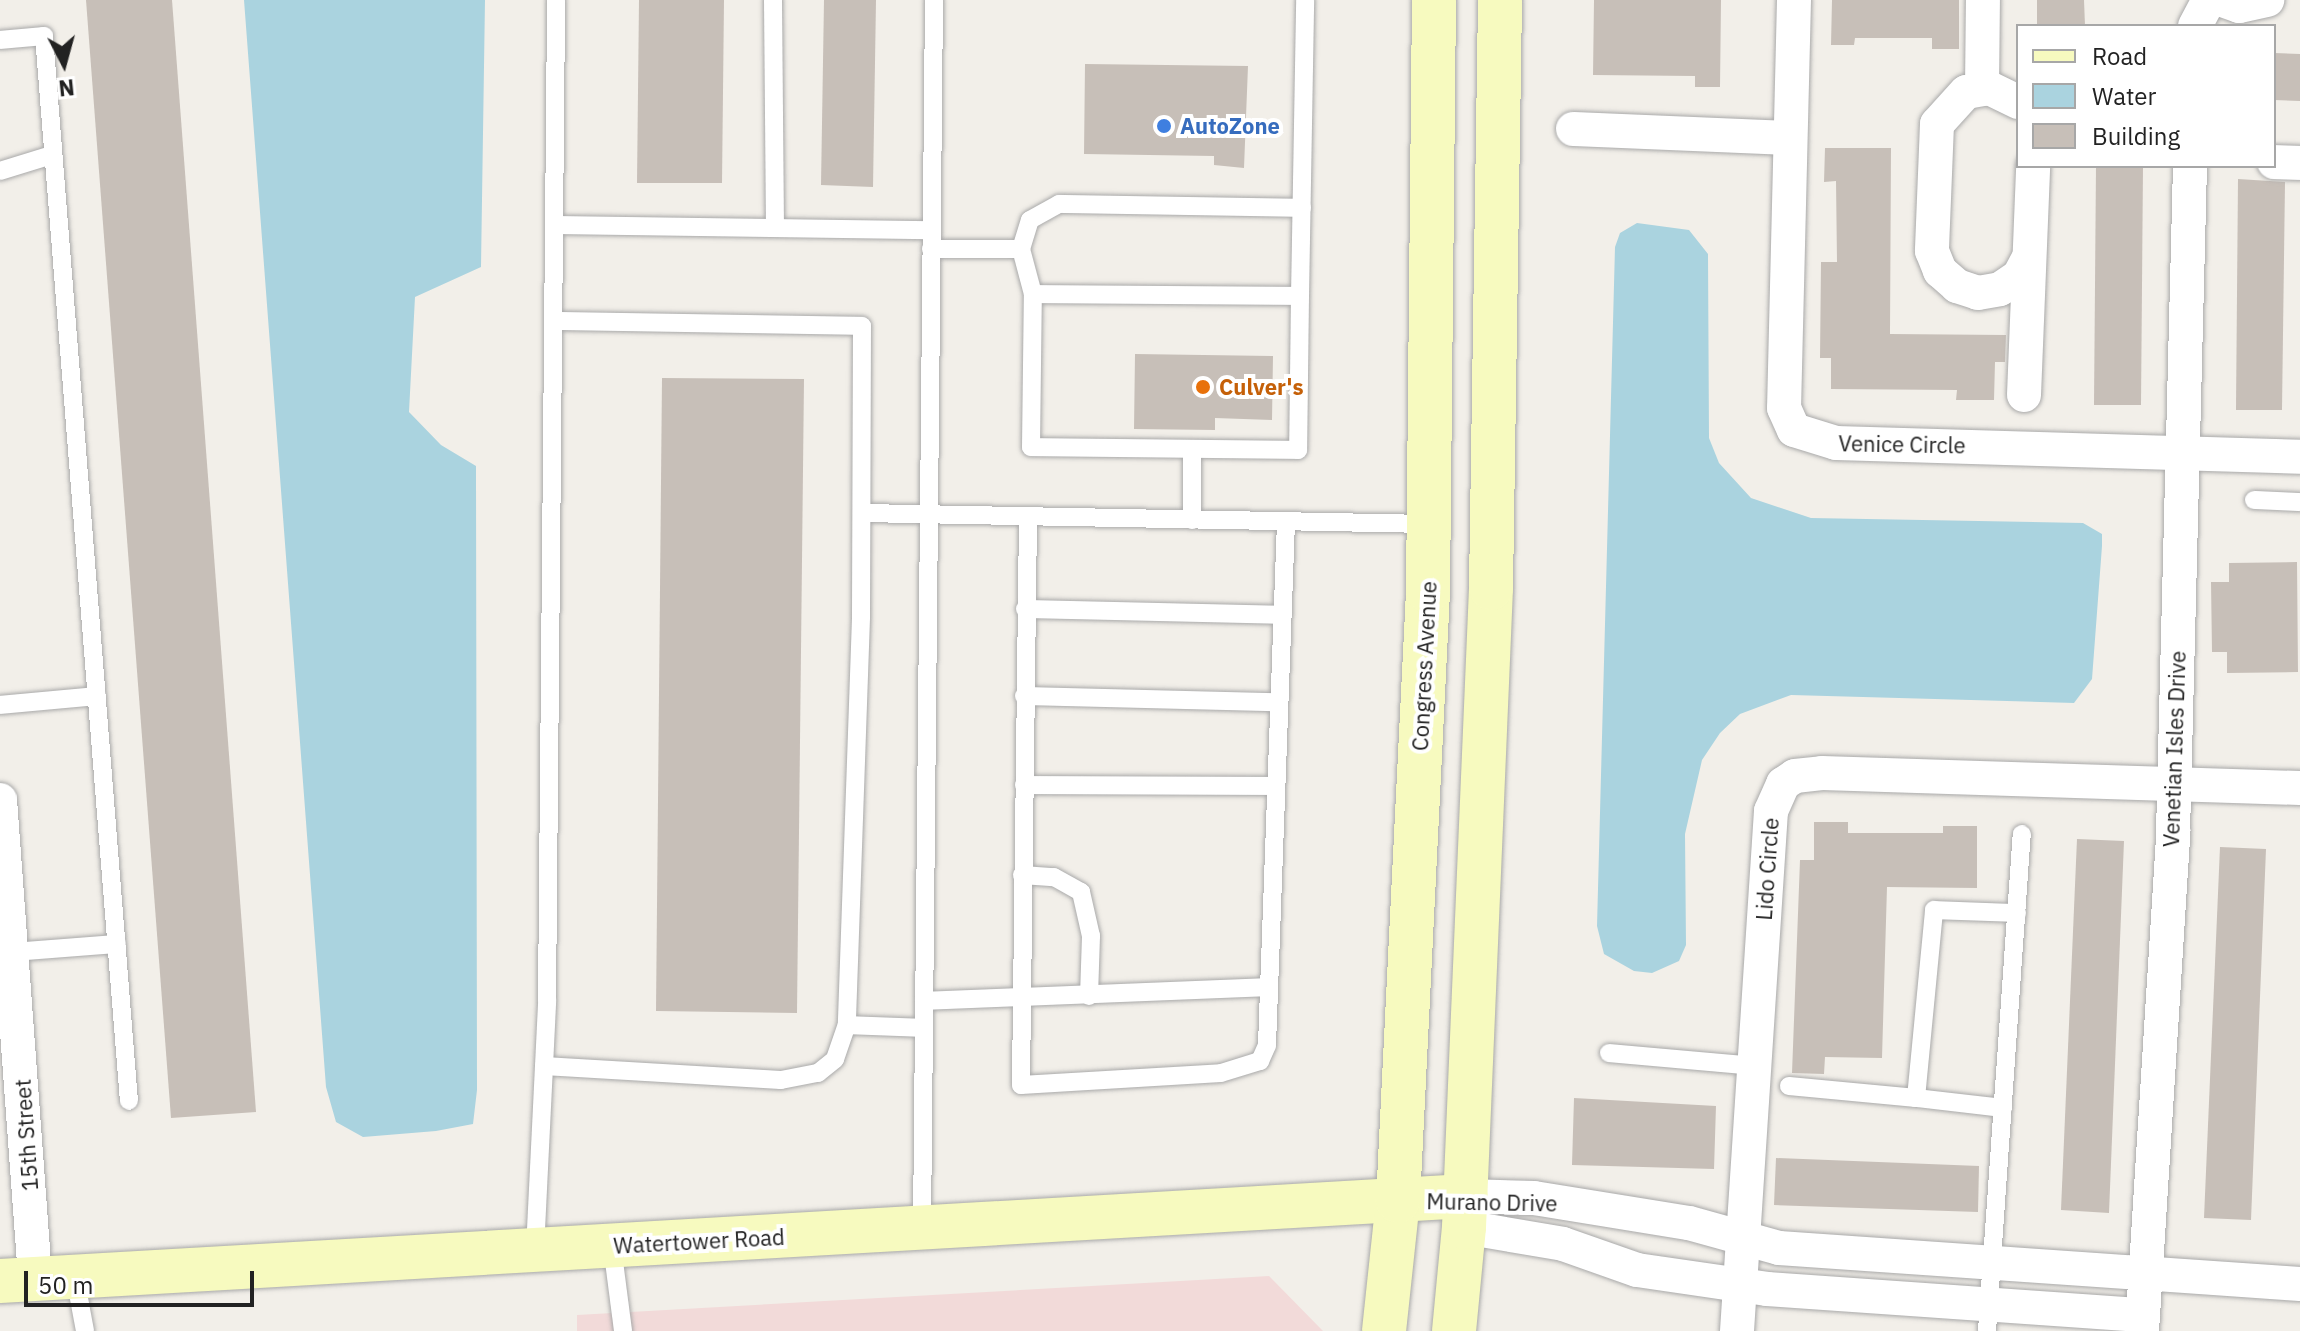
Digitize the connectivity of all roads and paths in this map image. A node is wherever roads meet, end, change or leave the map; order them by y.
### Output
1 (556, 0) edge
2 (773, 0) edge
3 (934, 0) edge
4 (1305, 0) edge
5 (1434, 0) edge
6 (1500, 0) edge
7 (1794, 0) edge
8 (1983, 0) edge
9 (2209, 0) edge
10 (2222, 0) edge
11 (2267, 0) edge
12 (2196, 24) edge
13 (0, 40) edge
14 (1982, 89) junction
15 (2016, 101) edge
16 (1573, 129) dead end
17 (1790, 138) junction
18 (52, 155) junction
19 (2276, 162) edge
20 (2300, 163) edge
21 (2033, 168) edge
22 (2190, 168) edge
23 (0, 171) edge
24 (1302, 208) junction
25 (555, 225) junction
26 (775, 227) junction
27 (931, 239) junction
28 (1021, 249) junction
29 (2029, 257) junction
30 (1033, 294) junction
31 (1300, 296) junction
32 (554, 321) junction
33 (2024, 395) dead end
34 (1192, 449) junction
35 (2182, 453) junction
36 (2300, 457) edge
37 (2254, 500) dead end
38 (2300, 502) edge
39 (862, 513) junction
40 (929, 516) junction
41 (1028, 517) junction
42 (1192, 520) junction
43 (1286, 521) junction
44 (1429, 524) junction
45 (1025, 609) junction
46 (1281, 615) junction
47 (97, 696) junction
48 (1024, 696) junction
49 (1277, 702) junction
50 (0, 705) edge
51 (2174, 784) junction
52 (1024, 785) junction
53 (1274, 786) junction
54 (2300, 788) edge
55 (0, 800) edge
56 (2022, 834) dead end
57 (1022, 875) junction
58 (2017, 913) junction
59 (117, 944) junction
60 (12, 952) junction
61 (1268, 987) junction
62 (1089, 996) junction
63 (1021, 999) junction
64 (924, 1001) junction
65 (847, 1025) junction
66 (924, 1028) junction
67 (9, 1046) edge
68 (1609, 1053) dead end
69 (544, 1066) junction
70 (1754, 1066) junction
71 (1789, 1086) dead end
72 (1916, 1098) junction
73 (129, 1101) dead end
74 (2003, 1108) junction
75 (1398, 1201) junction
76 (1465, 1212) junction
77 (922, 1228) junction
78 (1743, 1238) junction
79 (612, 1246) junction
80 (535, 1250) junction
81 (1993, 1263) junction
82 (2146, 1273) junction
83 (37, 1279) edge
84 (1740, 1284) junction
85 (2300, 1284) edge
86 (1988, 1317) edge
87 (2143, 1323) edge
88 (85, 1331) edge
89 (623, 1331) edge
90 (1384, 1331) edge
91 (1454, 1331) edge
92 (1737, 1331) edge

1 - 25 lane
2 - 26 lane
3 - 27 lane
4 - 24 lane
5 - 44 street, Congress Avenue
6 - 76 street
7 - 17 street, Venice Circle
8 - 14 street
9 - 12 street
10 - 11 street
13 - 18 lane
14 - 15 street
14 - 29 street
16 - 17 street
17 - 35 street, Venice Circle
18 - 23 lane
18 - 47 lane
19 - 20 street
21 - 29 street
22 - 35 street, Venetian Isles Drive
24 - 28 lane
24 - 31 lane
25 - 26 lane
25 - 32 lane
26 - 27 lane
27 - 28 lane
27 - 40 lane
28 - 30 lane
29 - 33 street
30 - 31 lane
30 - 34 lane
31 - 34 lane
32 - 39 lane
32 - 69 lane
34 - 42 lane
35 - 36 street, Venice Circle
35 - 51 street, Venetian Isles Drive
37 - 38 lane
39 - 40 lane
39 - 65 lane
40 - 41 lane
40 - 64 lane
41 - 42 lane
41 - 45 lane
42 - 43 lane
43 - 44 lane
43 - 46 lane
44 - 75 street, Congress Avenue
45 - 46 lane
45 - 48 lane
46 - 49 lane
47 - 50 lane
47 - 59 lane
48 - 49 lane
48 - 52 lane
49 - 53 lane
51 - 54 street, Lido Circle
51 - 70 street, Lido Circle
51 - 82 street, Venetian Isles Drive
52 - 53 lane
52 - 57 lane
53 - 61 lane
55 - 60 street, 15th Street
56 - 58 lane
57 - 62 lane
57 - 63 lane
58 - 72 lane
58 - 74 lane
59 - 60 lane
59 - 73 lane
60 - 67 street, 15th Street
61 - 62 lane
61 - 63 lane
62 - 63 lane
63 - 64 lane
64 - 66 lane
65 - 66 lane
65 - 69 lane
66 - 77 lane
67 - 83 street, 15th Street
68 - 70 lane
69 - 80 lane
70 - 78 street, Lido Circle
71 - 72 lane
72 - 74 lane
74 - 81 lane
75 - 76 street, Murano Drive
75 - 77 street, Watertower Road
75 - 90 street, Congress Avenue
76 - 78 street, Murano Drive
76 - 84 street, Murano Drive
76 - 91 street
77 - 79 street, Watertower Road
78 - 81 street, Murano Drive
78 - 84 street, Lido Circle
79 - 80 street, Watertower Road
79 - 89 lane
80 - 83 street, Watertower Road
81 - 82 street, Murano Drive
81 - 86 lane
82 - 85 street
82 - 87 street, Venetian Isles Drive
83 - 88 lane
84 - 86 street, Murano Drive
84 - 92 street, Lido Circle
86 - 87 street, Murano Drive

